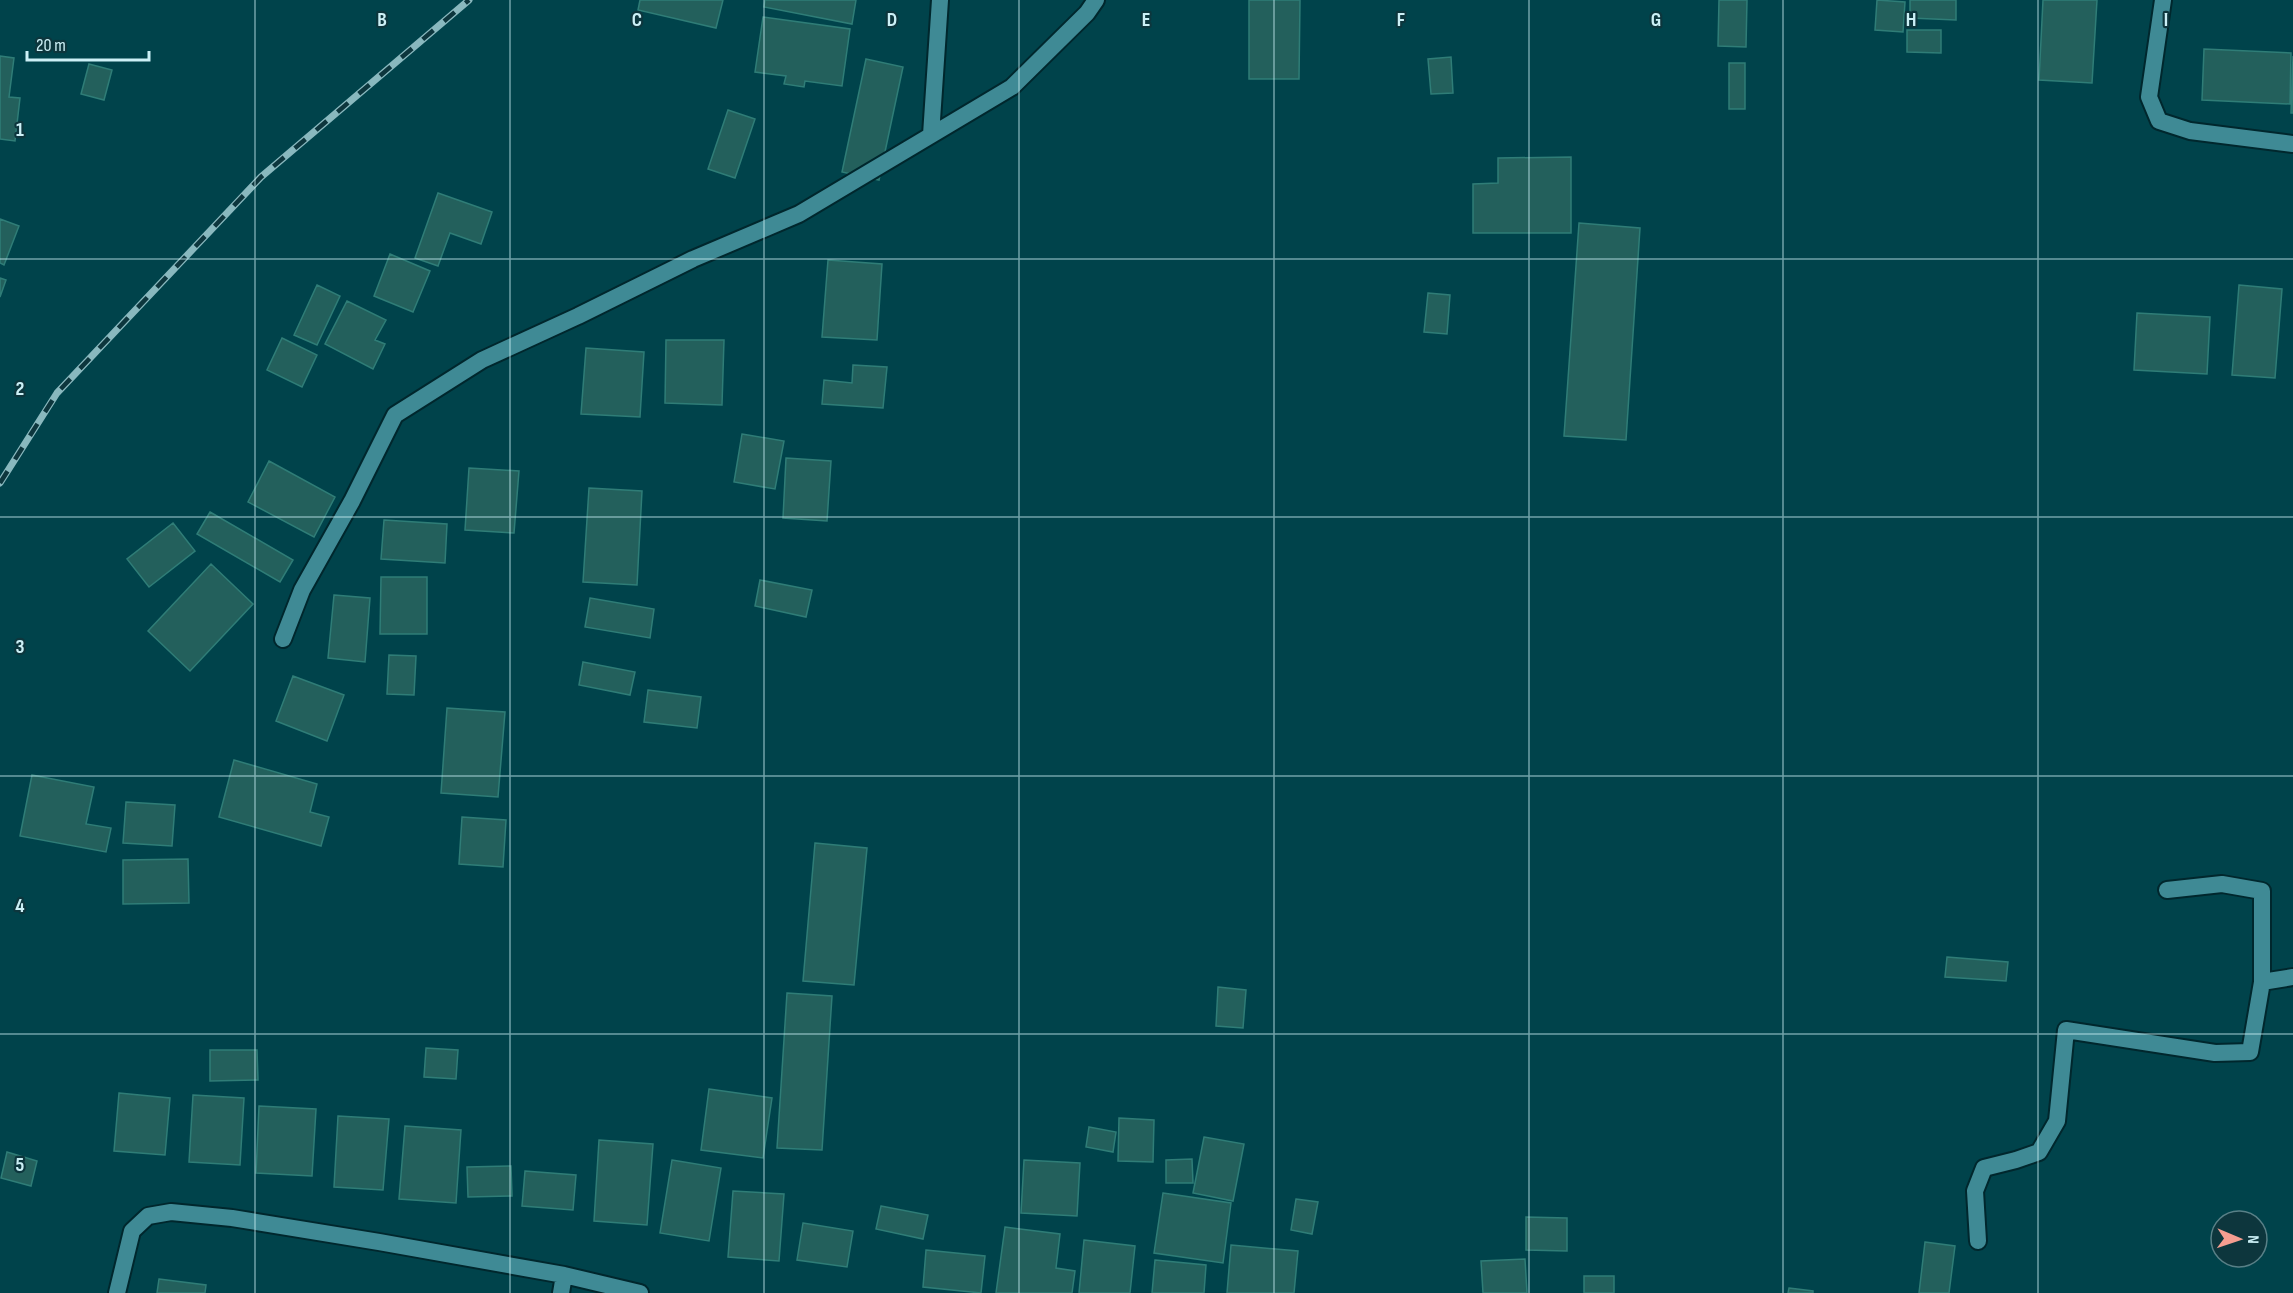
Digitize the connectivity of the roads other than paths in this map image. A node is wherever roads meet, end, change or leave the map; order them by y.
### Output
1 (940, 0) edge
2 (1096, 0) edge
3 (2163, 0) edge
4 (931, 135) junction
5 (2293, 144) edge
6 (283, 639) dead end
7 (2167, 890) dead end
8 (2293, 977) edge
9 (2262, 982) junction
10 (1978, 1241) dead end
11 (564, 1275) junction
12 (117, 1293) edge
13 (561, 1293) edge
14 (640, 1293) edge

1 - 4 street
2 - 4 street
3 - 5 street
4 - 6 street
7 - 9 street
8 - 9 street
9 - 10 street
11 - 12 street
11 - 13 street
11 - 14 street

